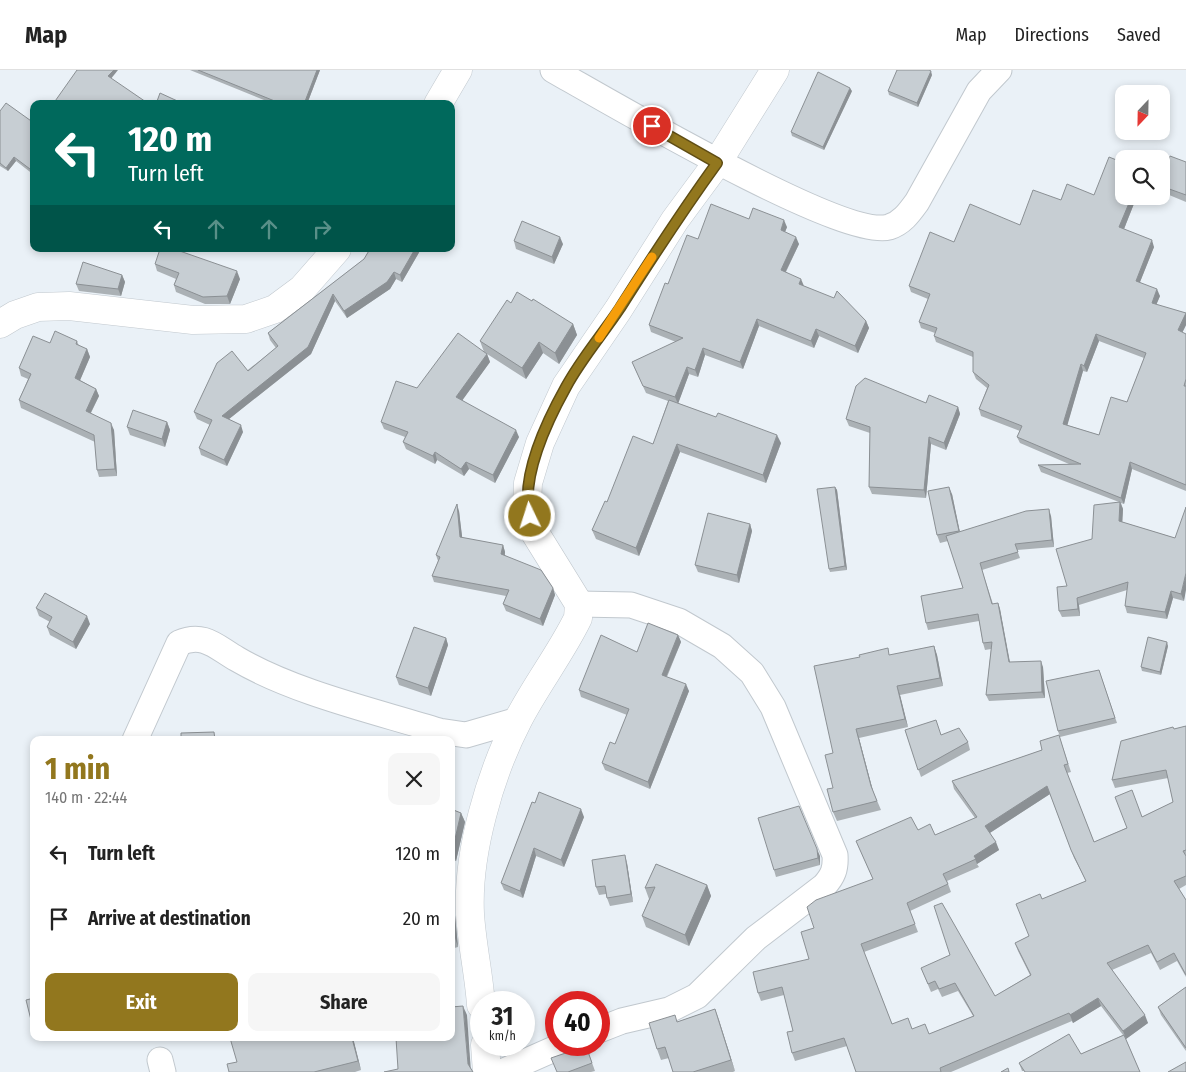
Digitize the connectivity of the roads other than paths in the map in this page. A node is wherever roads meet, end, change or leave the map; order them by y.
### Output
1 (458, 70) edge
2 (553, 70) edge
3 (775, 70) edge
4 (999, 70) edge
5 (440, 100) edge
6 (717, 163) junction
7 (334, 252) edge
8 (0, 324) edge
9 (579, 604) junction
10 (518, 720) junction
11 (137, 736) edge
12 (479, 991) edge
13 (610, 1026) edge
14 (545, 1053) edge
15 (486, 1056) edge
16 (487, 1072) edge
17 (502, 1072) edge

1 - 5 street
2 - 6 street
3 - 6 street
4 - 6 street
6 - 9 street
7 - 8 street
9 - 10 street
9 - 13 street
10 - 11 street
10 - 12 street
14 - 17 street
15 - 16 street

